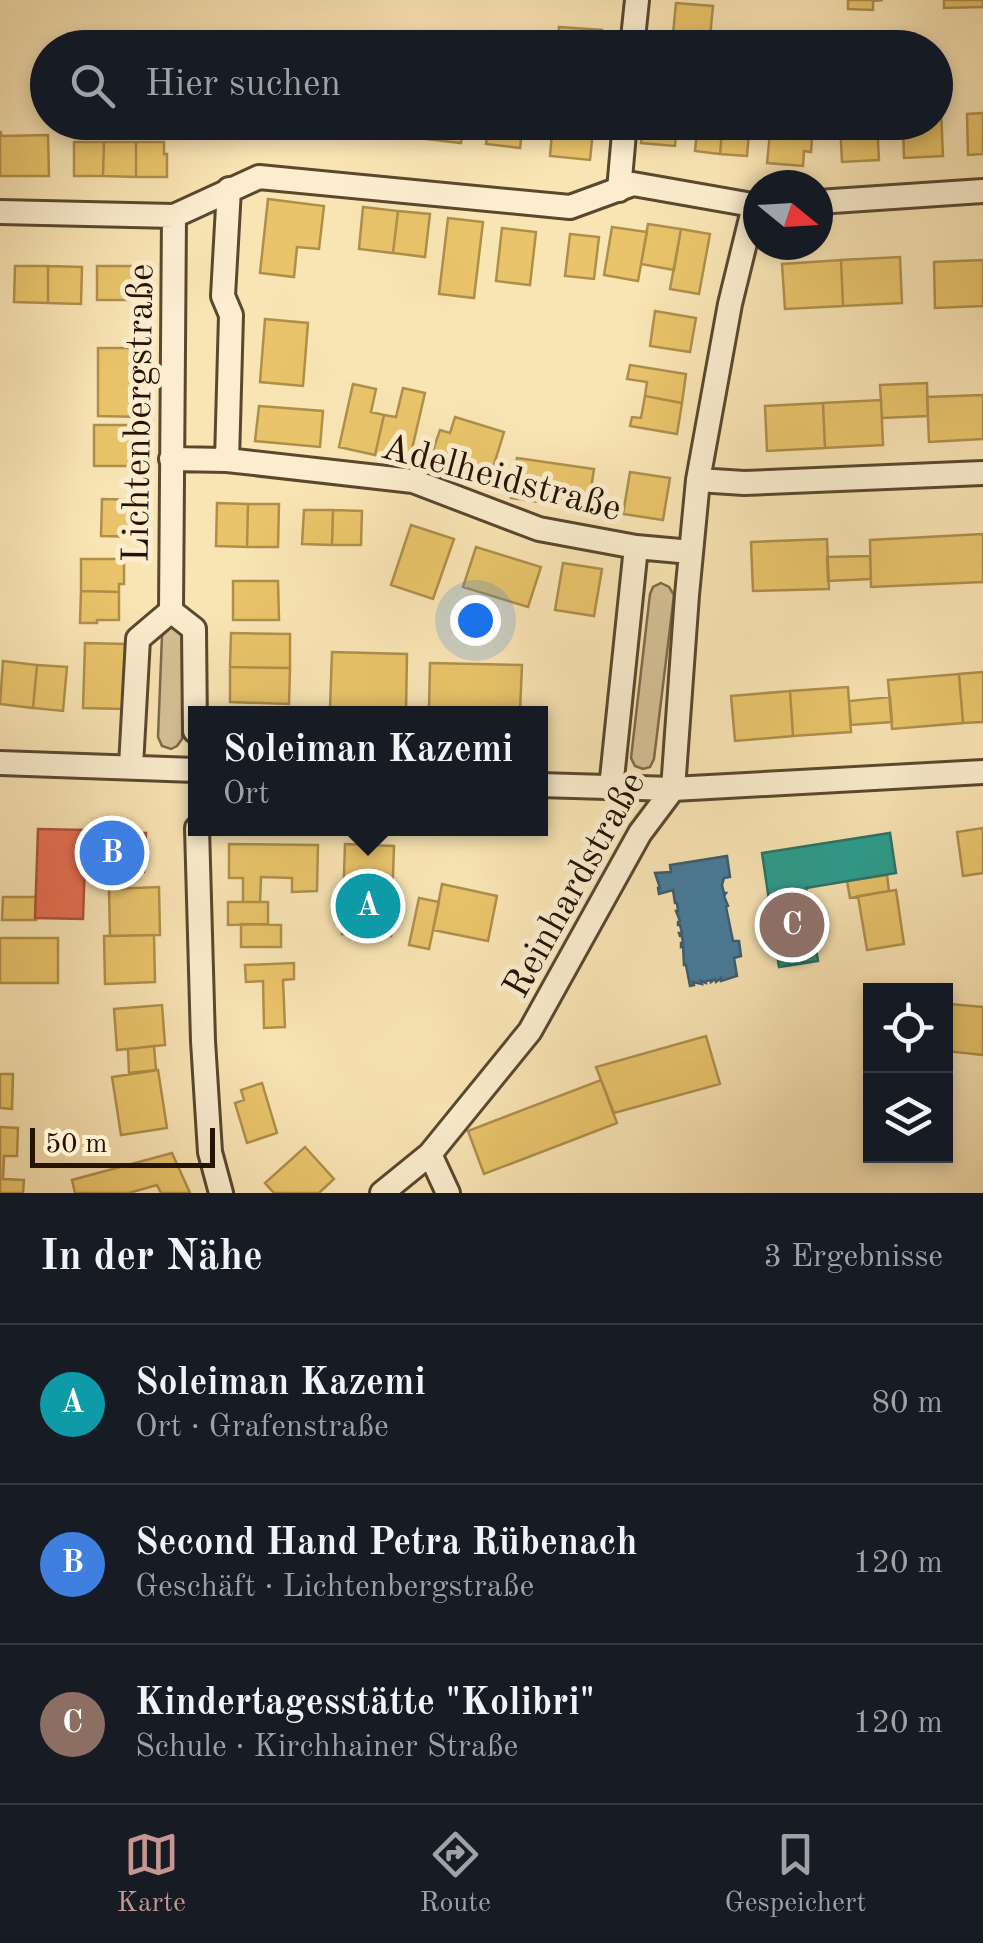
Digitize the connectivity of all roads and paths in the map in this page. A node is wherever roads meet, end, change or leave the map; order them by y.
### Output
1 (637, 0) edge
2 (634, 30) edge
3 (624, 140) edge
4 (229, 190) junction
5 (619, 190) junction
6 (983, 190) edge
7 (833, 201) edge
8 (743, 204) edge
9 (0, 212) edge
10 (174, 216) junction
11 (743, 255) edge
12 (171, 459) junction
13 (227, 460) junction
14 (983, 472) edge
15 (698, 480) junction
16 (636, 547) junction
17 (692, 552) junction
18 (171, 611) junction
19 (196, 706) edge
20 (0, 763) edge
21 (131, 766) junction
22 (188, 770) edge
23 (983, 772) edge
24 (548, 785) edge
25 (611, 788) junction
26 (673, 789) junction
27 (197, 836) edge
28 (430, 1154) junction
29 (222, 1193) edge
30 (382, 1193) edge
31 (448, 1193) edge

1 - 2 street
3 - 5 street
4 - 5 street
4 - 10 street
4 - 13 street
5 - 8 street
6 - 7 street
9 - 10 street
10 - 12 street, Lichtenbergstraße
11 - 15 street, Reinhardstraße
12 - 13 street, Adelheidstraße
12 - 18 street, Lichtenbergstraße
13 - 16 street, Adelheidstraße
14 - 15 street
15 - 17 street, Reinhardstraße
16 - 17 street
16 - 25 street, Reinhardstraße
17 - 26 street, Reinhardstraße
18 - 19 street, Lichtenbergstraße
18 - 21 street, Lichtenbergstraße
20 - 21 street
21 - 22 street
23 - 26 street
24 - 25 street
25 - 26 street
26 - 28 street, Reinhardstraße
27 - 29 street
28 - 30 street, Reinhardstraße
28 - 31 street

